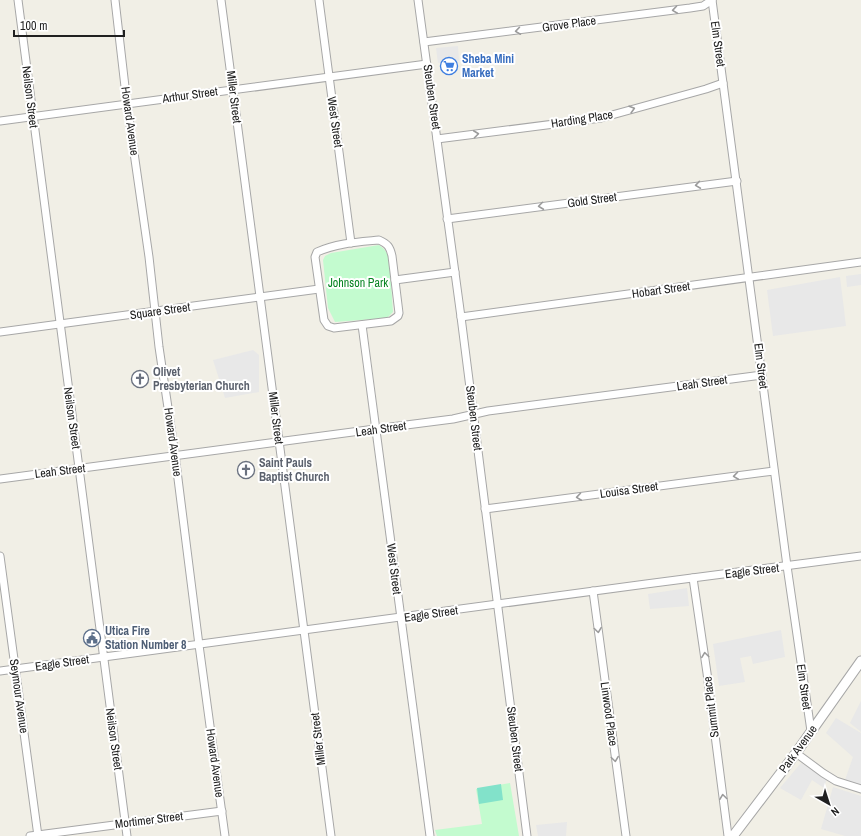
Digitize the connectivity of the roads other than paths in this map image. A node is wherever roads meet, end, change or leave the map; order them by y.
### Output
1 (18, 0) edge
2 (115, 0) edge
3 (221, 0) edge
4 (319, 0) edge
5 (418, 0) edge
6 (712, 0) edge
7 (424, 42) junction
8 (427, 64) junction
9 (329, 77) junction
10 (723, 83) junction
11 (233, 89) junction
12 (127, 104) junction
13 (33, 116) junction
14 (0, 121) edge
15 (438, 139) junction
16 (737, 181) junction
17 (447, 219) junction
18 (351, 243) junction
19 (861, 262) edge
20 (455, 272) junction
21 (749, 278) junction
22 (396, 280) junction
23 (319, 290) junction
24 (260, 297) junction
25 (155, 311) junction
26 (461, 317) junction
27 (59, 324) junction
28 (362, 325) junction
29 (0, 332) edge
30 (762, 375) junction
31 (473, 414) junction
32 (375, 430) junction
33 (279, 443) junction
34 (175, 456) junction
35 (79, 468) junction
36 (774, 471) junction
37 (0, 478) edge
38 (484, 509) junction
39 (0, 556) edge
40 (861, 556) edge
41 (787, 566) junction
42 (693, 578) junction
43 (593, 591) junction
44 (498, 605) junction
45 (401, 618) junction
46 (304, 631) junction
47 (199, 645) junction
48 (103, 657) junction
49 (861, 661) edge
50 (15, 669) junction
51 (0, 671) edge
52 (811, 731) junction
53 (796, 753) junction
54 (861, 789) edge
55 (222, 811) junction
56 (126, 823) junction
57 (37, 835) edge
58 (30, 836) edge
59 (127, 836) edge
60 (225, 836) edge
61 (331, 836) edge
62 (430, 836) edge
63 (527, 836) edge
64 (626, 836) edge
65 (728, 836) edge
66 (733, 836) edge

1 - 13 street, Neilson Street
2 - 12 street, Howard Avenue
3 - 11 street, Miller Street
4 - 9 street, West Street
5 - 7 street, Steuben Street
6 -> 7 street, Grove Place
6 - 10 street, Elm Street
7 - 8 street, Steuben Street
8 - 9 street, Arthur Street
8 - 15 street, Steuben Street
9 - 11 street, Arthur Street
9 - 18 street, West Street
15 -> 10 street, Harding Place
10 - 16 street, Elm Street
11 - 12 street, Arthur Street
11 - 24 street, Miller Street
12 - 13 street, Arthur Street
12 - 25 street, Howard Avenue
13 - 14 street, Arthur Street
13 - 27 street, Neilson Street
15 - 17 street, Steuben Street
16 -> 17 street, Gold Street
16 - 21 street, Elm Street
17 - 20 street, Steuben Street
18 - 22 street
18 - 23 street
19 - 21 street, Hobart Street
20 - 22 street
20 - 26 street, Steuben Street
21 - 26 street, Hobart Street
21 - 30 street, Elm Street
22 - 28 street
23 - 24 street, Square Street
23 - 28 street
24 - 25 street, Square Street
24 - 33 street, Miller Street
25 - 27 street, Square Street
25 - 34 street, Howard Avenue
26 - 31 street, Steuben Street
27 - 29 street, Square Street
27 - 35 street, Neilson Street
28 - 32 street, West Street
30 - 31 street, Leah Street
30 - 36 street, Elm Street
31 - 32 street, Leah Street
31 - 38 street, Steuben Street
32 - 33 street, Leah Street
32 - 45 street, West Street
33 - 34 street, Leah Street
33 - 46 street, Miller Street
34 - 35 street, Leah Street
34 - 47 street, Howard Avenue
35 - 37 street, Leah Street
35 - 48 street, Neilson Street
36 -> 38 street, Louisa Street
36 - 41 street, Elm Street
38 - 44 street, Steuben Street
39 - 50 street, Seymour Avenue
40 - 41 street, Eagle Street
41 - 42 street, Eagle Street
41 - 52 street, Elm Street
42 - 43 street, Eagle Street
65 -> 42 street, Summit Place
43 - 44 street, Eagle Street
43 -> 64 street, Linwood Place
44 - 45 street, Eagle Street
44 - 63 street, Steuben Street
45 - 46 street, Eagle Street
45 - 62 street, West Street
46 - 47 street, Eagle Street
46 - 61 street, Miller Street
47 - 48 street, Eagle Street
47 - 55 street, Howard Avenue
48 - 50 street, Eagle Street
48 - 56 street, Neilson Street
49 - 52 street, Park Avenue
50 - 51 street, Eagle Street
50 - 57 street, Seymour Avenue
52 - 53 street, Park Avenue
53 - 54 street
53 - 66 street, Park Avenue
55 - 56 street, Mortimer Street
55 - 60 street, Howard Avenue
56 - 57 street, Mortimer Street
56 - 59 street, Neilson Street
57 - 58 street, Mortimer Street

